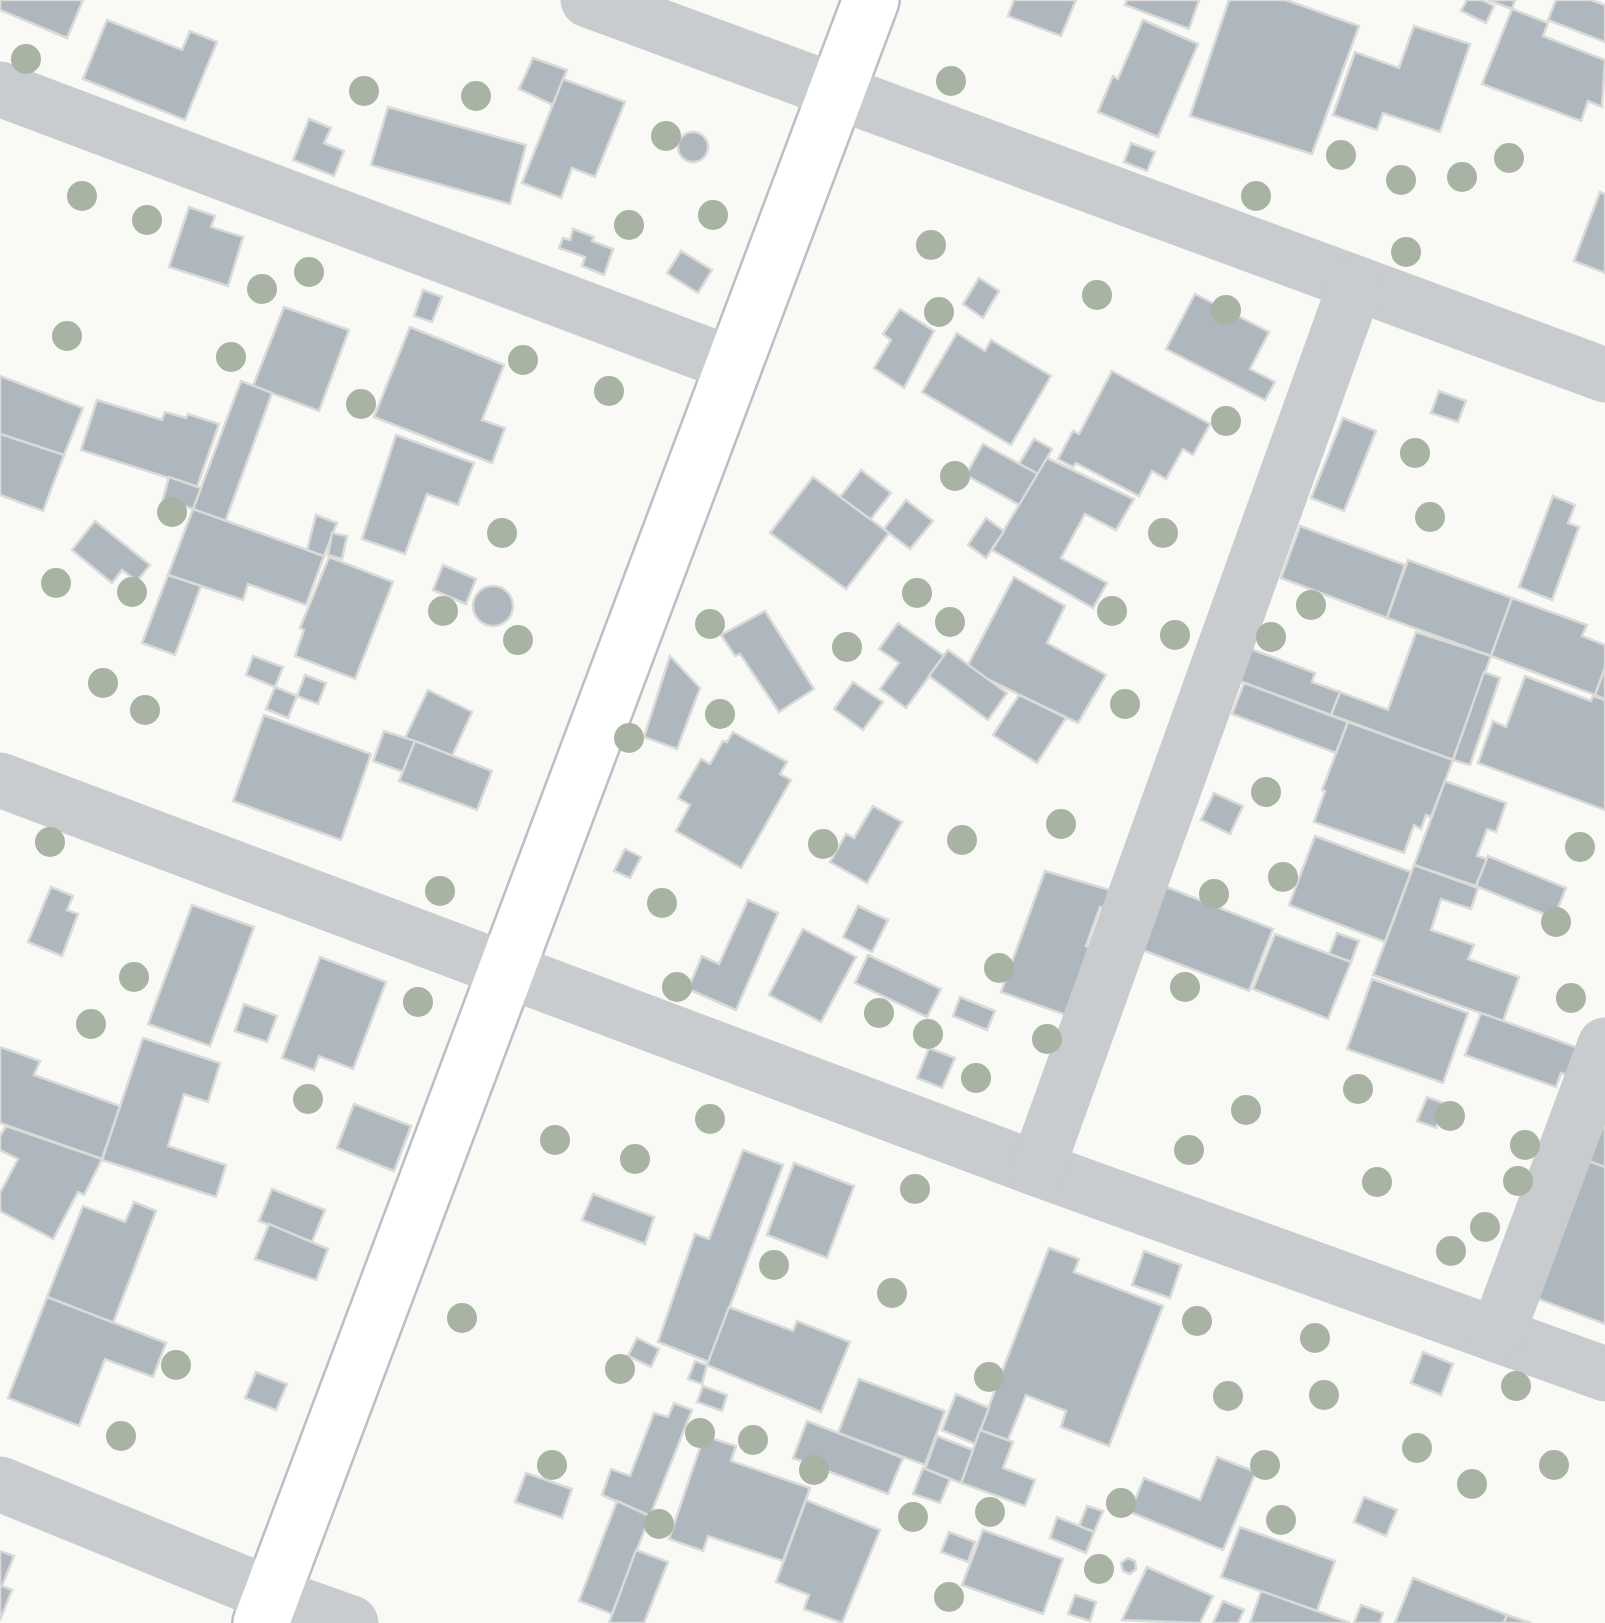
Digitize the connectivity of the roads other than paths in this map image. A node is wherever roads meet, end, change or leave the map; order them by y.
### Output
1 (588, 0) edge
2 (871, 0) edge
3 (0, 89) edge
4 (837, 92) junction
5 (1356, 283) junction
6 (734, 365) junction
7 (1605, 375) edge
8 (0, 780) edge
9 (506, 967) junction
10 (1605, 1045) edge
11 (1036, 1169) junction
12 (1497, 1335) junction
13 (1605, 1374) edge
14 (0, 1484) edge
15 (266, 1609) edge
16 (351, 1623) edge

1 - 4 street
2 - 4 street
3 - 6 street
4 - 5 street
4 - 6 street
5 - 7 street
5 - 11 street
6 - 9 street
8 - 9 street
9 - 11 street
9 - 15 street
10 - 12 street
11 - 12 street
12 - 13 street
14 - 15 street
15 - 16 street

